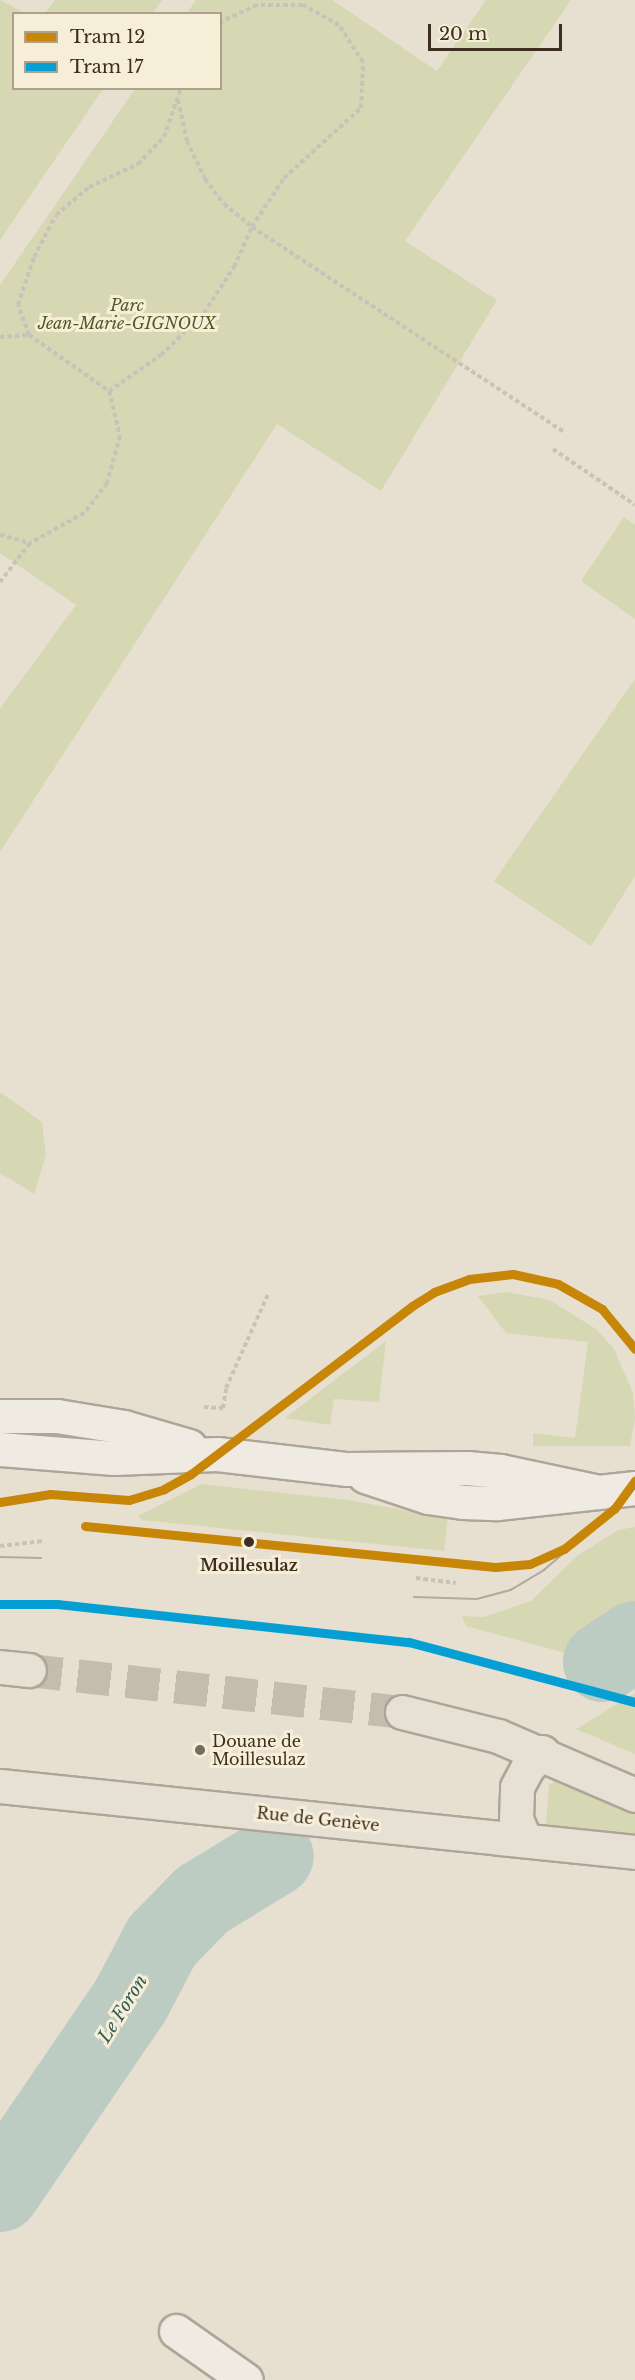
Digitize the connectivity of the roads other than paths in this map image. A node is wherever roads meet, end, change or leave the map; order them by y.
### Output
1 (0, 1416) edge
2 (0, 1449) edge
3 (217, 1454) junction
4 (635, 1488) edge
5 (402, 1712) tunnel mouth
6 (542, 1752) junction
7 (0, 1786) edge
8 (635, 1794) edge
9 (525, 1840) junction
10 (635, 1852) edge
11 (176, 2331) dead end
12 (246, 2380) edge

1 - 3 street
2 - 3 street
3 - 4 street
5 - 6 main road
6 - 8 main road
6 - 9 main road
7 - 9 main road, Rue de Genève
9 - 10 main road, Rue de Genève
11 - 12 street

